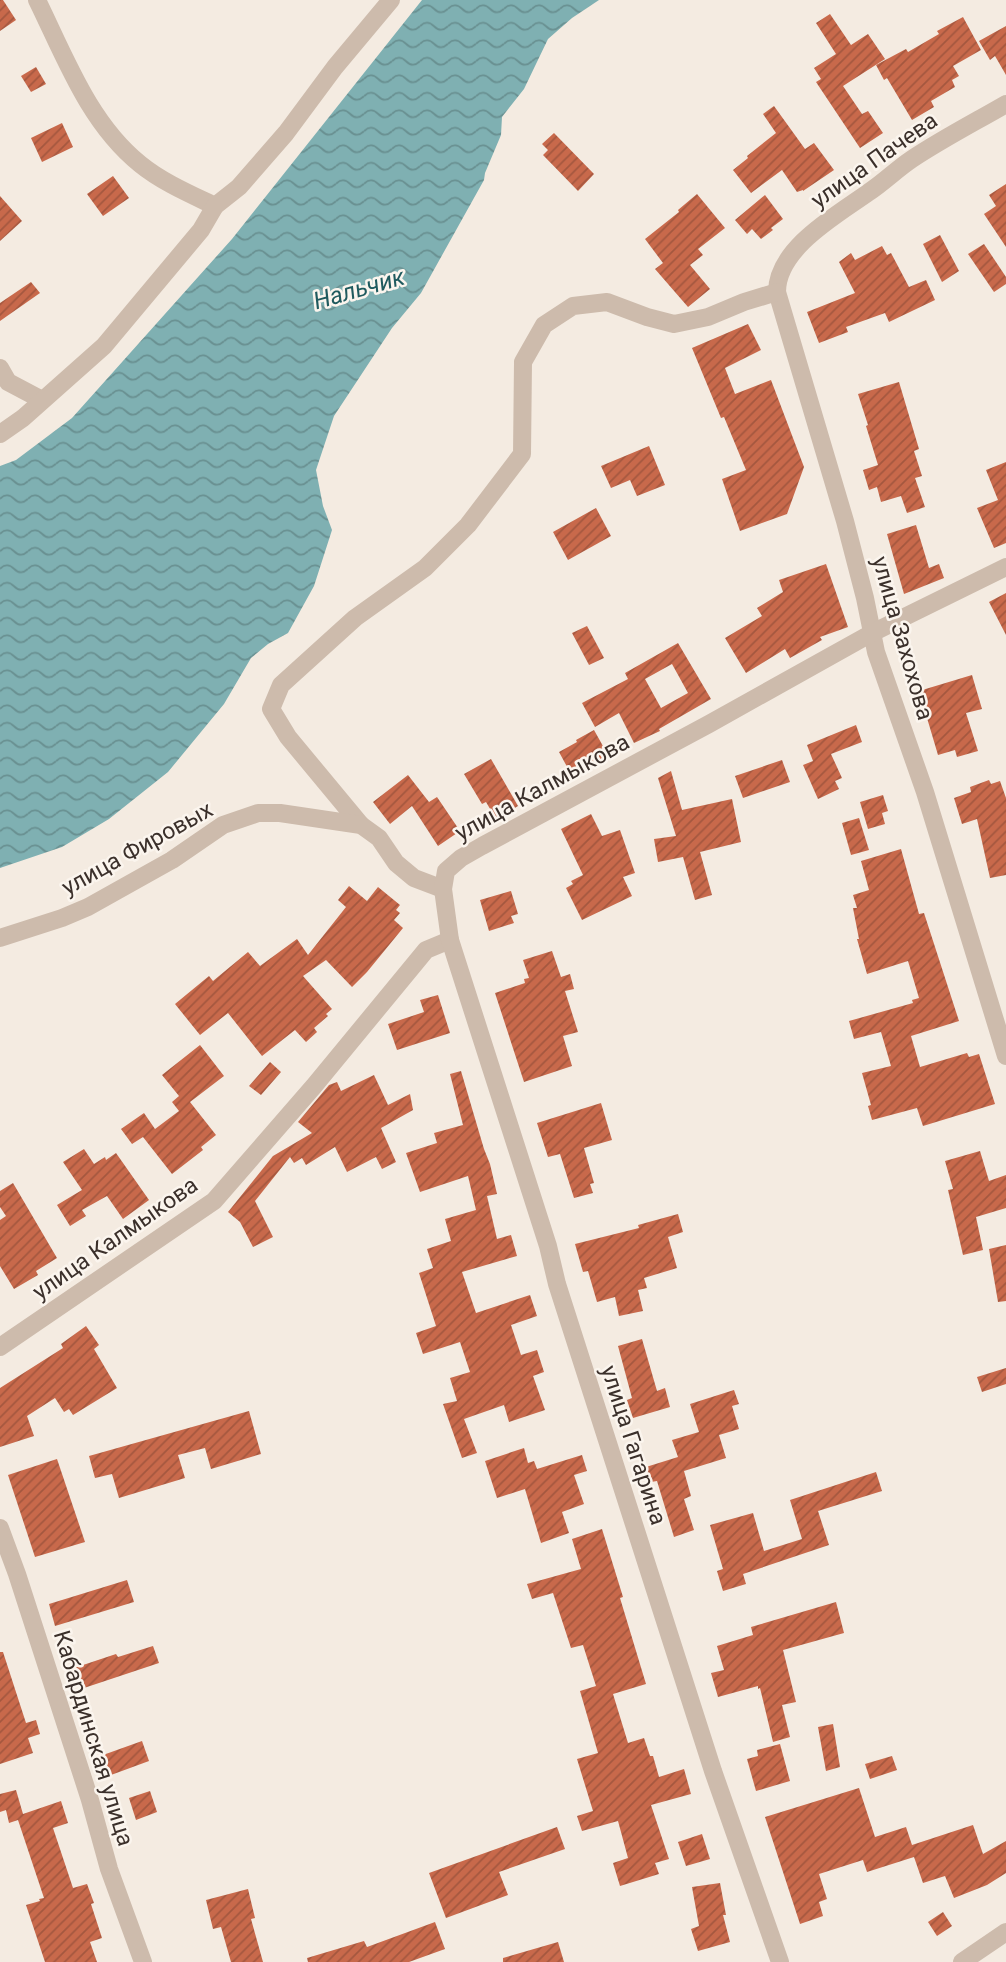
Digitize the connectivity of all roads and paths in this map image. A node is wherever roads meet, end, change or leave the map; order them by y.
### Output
1 (37, 0) edge
2 (391, 0) edge
3 (1006, 104) edge
4 (215, 206) junction
5 (782, 271) joint
6 (777, 292) junction
7 (0, 368) edge
8 (42, 401) junction
9 (0, 434) edge
10 (1006, 566) edge
11 (872, 633) junction
12 (361, 825) junction
13 (443, 889) junction
14 (0, 939) edge
15 (450, 940) junction
16 (1006, 1056) edge
17 (0, 1347) edge
18 (0, 1528) edge
19 (1006, 1932) edge
20 (143, 1962) edge
21 (780, 1962) edge
22 (962, 1962) edge

1 - 4 street
2 - 4 street
3 - 5 street, улица Пачева
4 - 8 street
5 - 6 street, улица Захохова
6 - 11 street, улица Захохова
6 - 12 street
7 - 8 street
8 - 9 street
10 - 11 street, улица Калмыкова
11 - 13 street, улица Калмыкова
11 - 16 street, улица Захохова
12 - 13 street
12 - 14 street, улица Фировых
13 - 15 street
15 - 17 street, улица Калмыкова
15 - 21 street, улица Гагарина
18 - 20 street, Кабардинская улица
19 - 22 street

